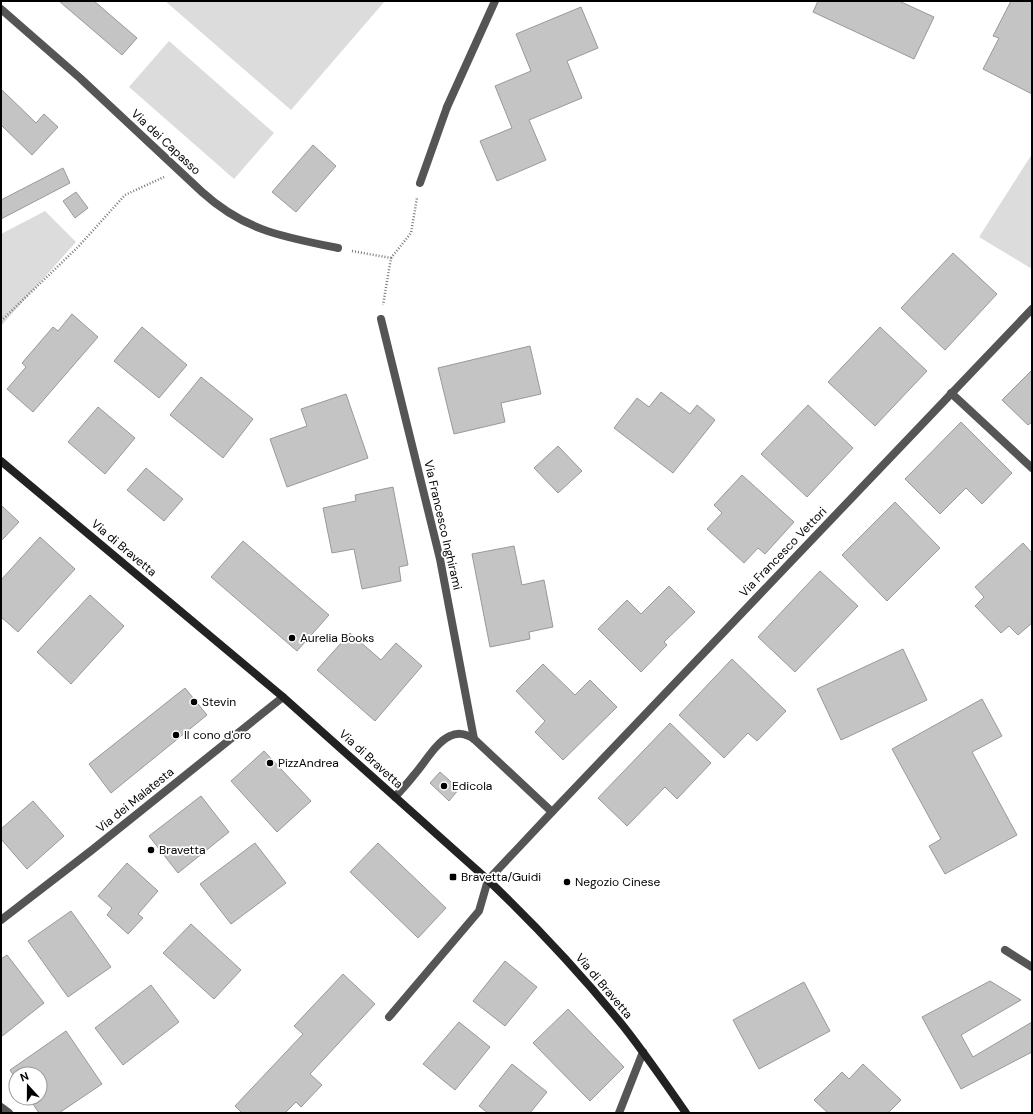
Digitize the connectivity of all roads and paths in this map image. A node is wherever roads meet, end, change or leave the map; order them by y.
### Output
1 (495, 1) edge
2 (1, 9) edge
3 (180, 171) junction
4 (420, 183) joint
5 (338, 248) joint
6 (391, 258) junction
7 (1032, 310) edge
8 (380, 319) joint
9 (1, 321) edge
10 (951, 393) junction
11 (1, 461) edge
12 (1032, 468) edge
13 (283, 697) junction
14 (474, 739) junction
15 (395, 797) junction
16 (552, 812) junction
17 (488, 880) junction
18 (1, 920) edge
19 (1005, 950) dead end
20 (1032, 967) edge
21 (389, 1017) dead end
22 (643, 1052) junction
23 (1, 1107) edge
24 (9, 1113) edge
25 (619, 1113) edge
26 (686, 1113) edge

1 - 4 street
2 - 3 street, Via dei Capasso
3 - 5 street, Via dei Capasso
3 - 9 path
4 - 6 path
5 - 6 path
6 - 8 path
7 - 10 street, Via Francesco Vettori
8 - 14 street, Via Francesco Inghirami
10 - 12 street
10 - 16 street, Via Francesco Vettori
11 - 13 main road, Via di Bravetta
13 - 15 main road, Via di Bravetta
13 - 18 street, Via dei Malatesta
14 - 15 street
14 - 16 street
15 - 17 main road, Via di Bravetta
16 - 17 street, Via Francesco Vettori
17 - 21 street
17 - 22 main road, Via di Bravetta
19 - 20 street
22 - 25 street
22 - 26 main road, Via di Bravetta
23 - 24 street

